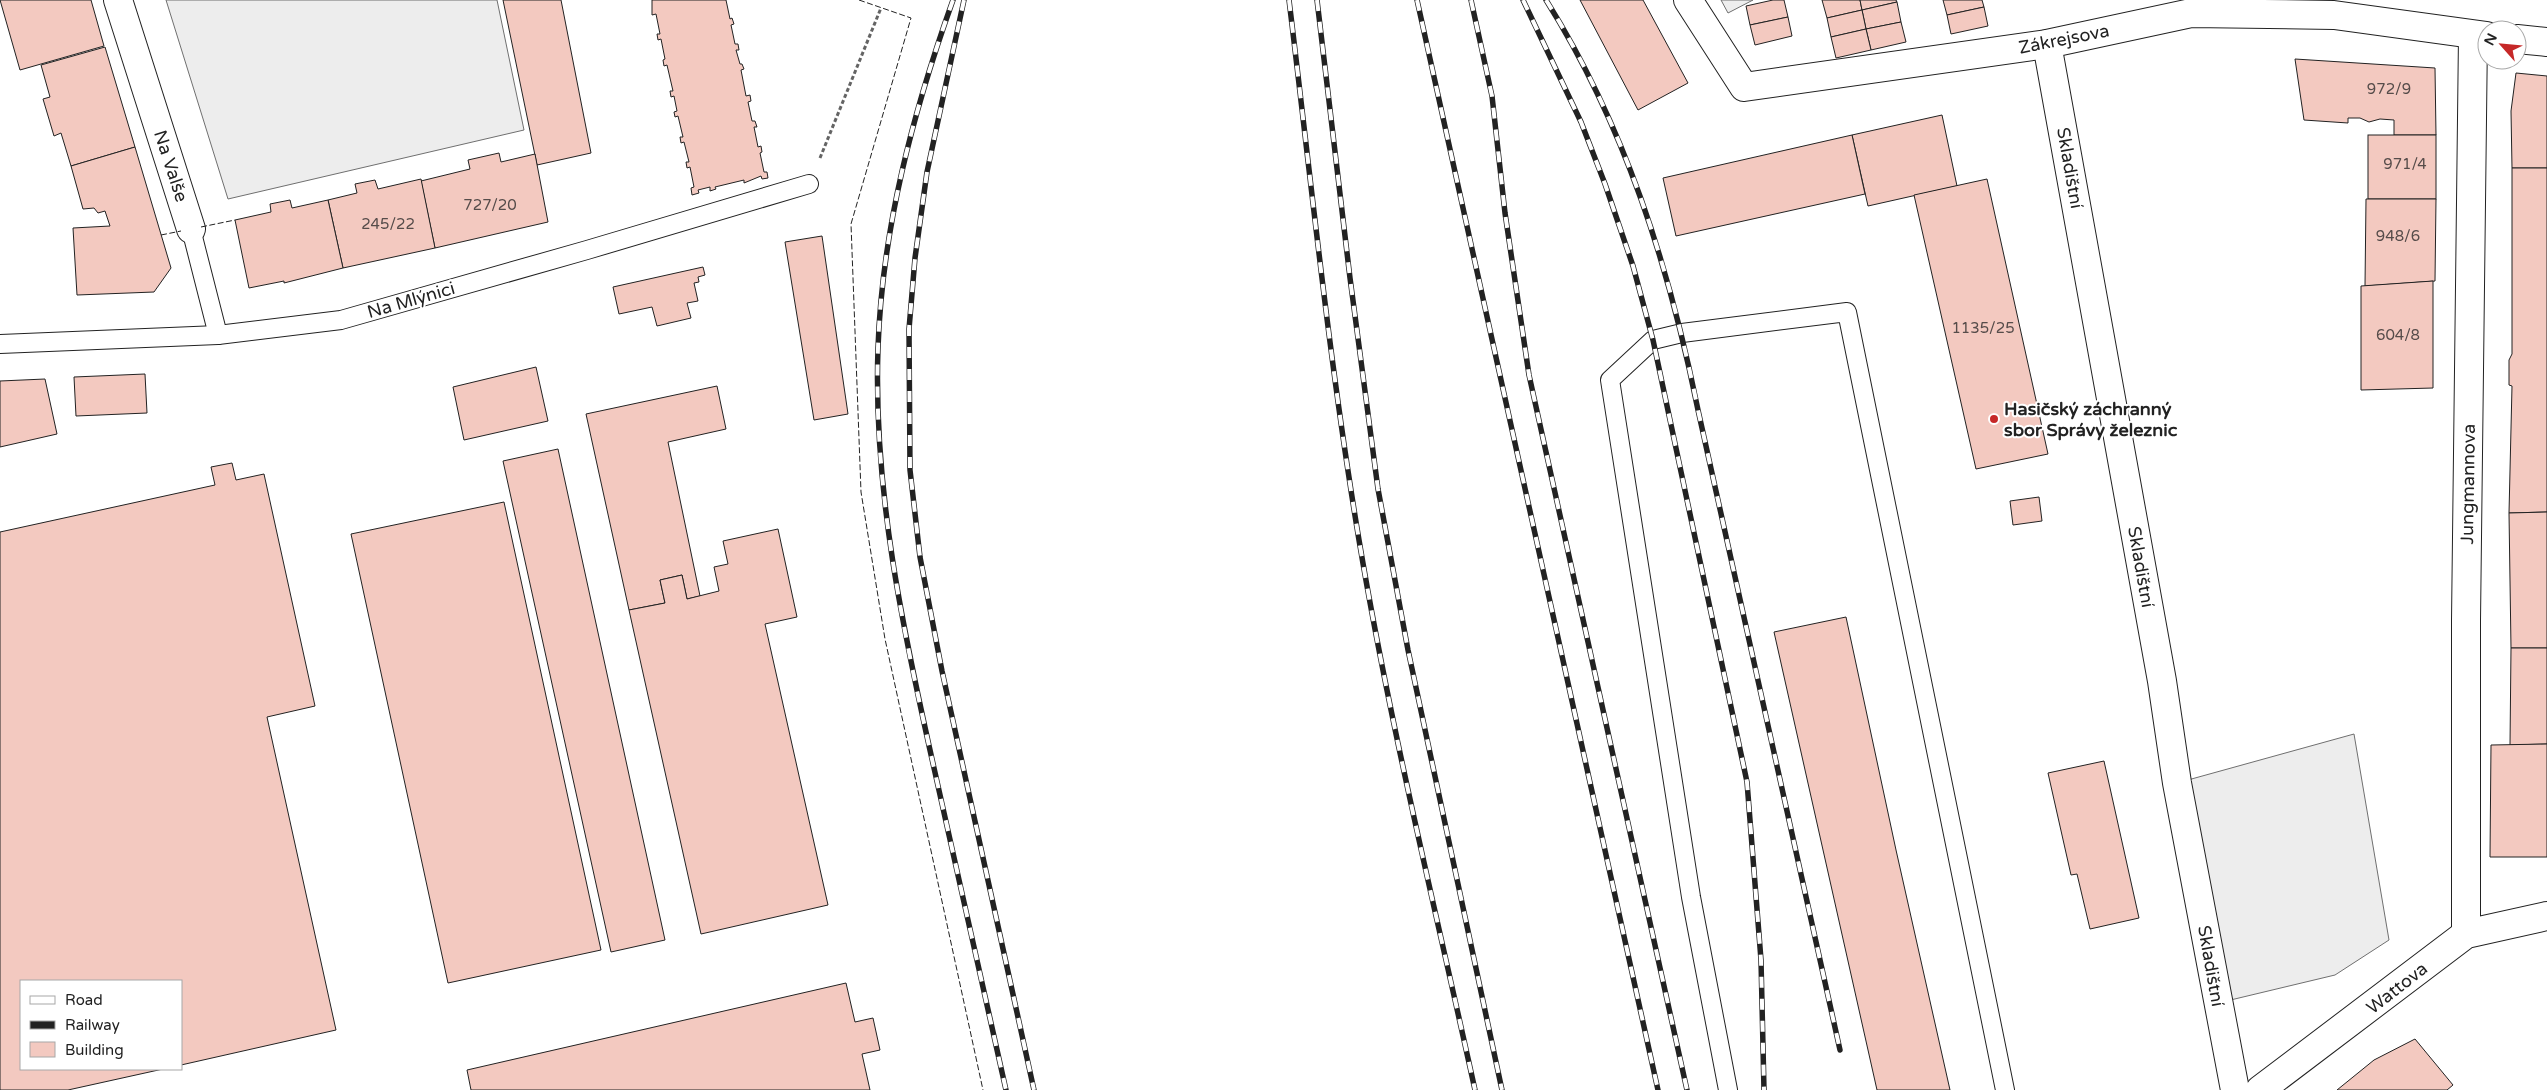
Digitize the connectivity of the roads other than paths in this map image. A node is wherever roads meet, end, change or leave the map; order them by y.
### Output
1 (118, 0) edge
2 (1688, 0) edge
3 (2331, 7) edge
4 (2477, 35) edge
5 (2527, 40) edge
6 (2547, 42) edge
7 (2047, 44) junction
8 (2479, 70) edge
9 (809, 184) road end
10 (191, 229) joint
11 (218, 335) junction
12 (0, 344) edge
13 (2547, 916) edge
14 (2466, 934) junction
15 (1728, 1090) edge
16 (2005, 1090) edge
17 (2235, 1090) edge
18 (2260, 1090) edge

1 - 10 street, Na Valše
2 - 7 street, Zákrejsova
3 - 4 street, Zákrejsova
3 - 7 street, Zákrejsova
5 - 6 street
7 - 17 street, Skladištní
8 - 14 street, Jungmannova
9 - 11 lane, Na Mlýnici
10 - 11 lane, Na Valše
11 - 12 lane, Na Mlýnici
13 - 14 street, Wattova
14 - 18 street, Wattova
15 - 16 lane

